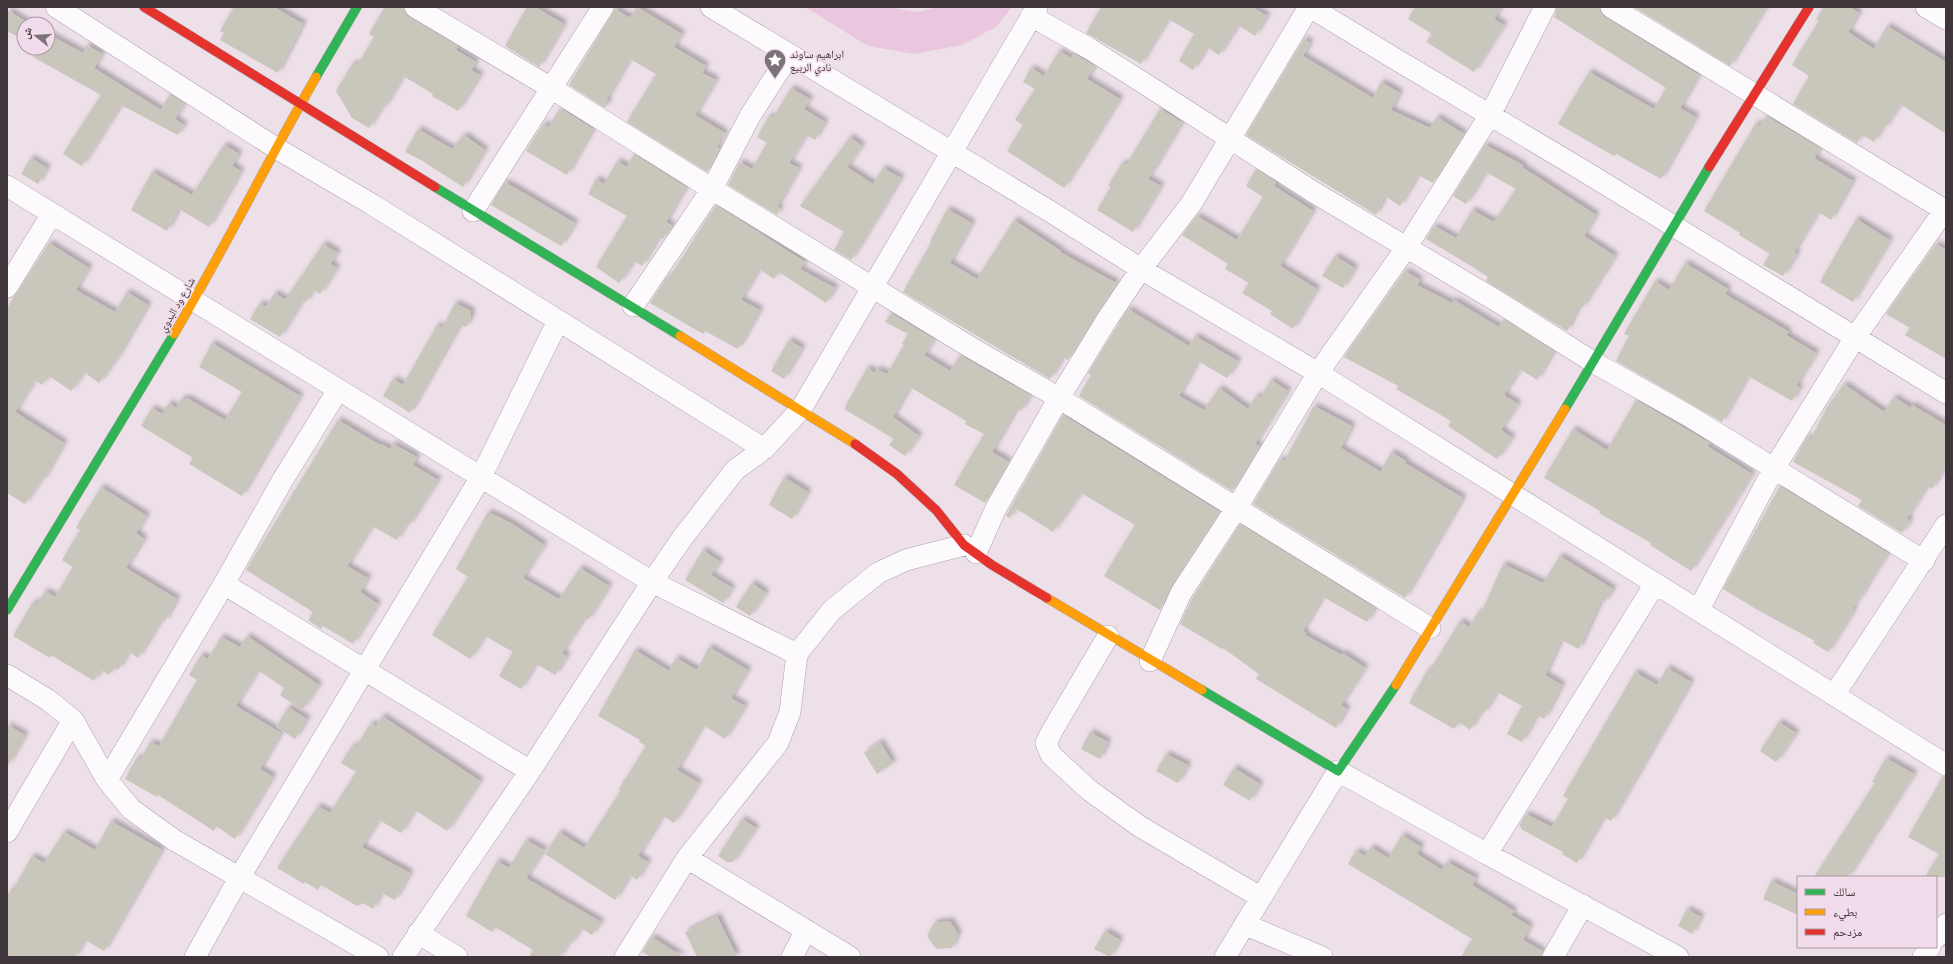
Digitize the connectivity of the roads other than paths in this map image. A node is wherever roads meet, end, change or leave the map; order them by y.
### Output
1 (56, 7) edge
2 (144, 7) edge
3 (357, 7) edge
4 (415, 7) edge
5 (603, 7) edge
6 (711, 7) edge
7 (1310, 7) edge
8 (1545, 7) edge
9 (1611, 7) edge
10 (1809, 7) edge
11 (1926, 7) edge
12 (1034, 12) edge
13 (1946, 19) edge
14 (788, 55) junction
15 (551, 88) junction
16 (1756, 94) junction
17 (300, 105) junction
18 (1490, 115) junction
19 (1231, 138) junction
20 (276, 148) junction
21 (951, 153) junction
22 (7, 186) edge
23 (712, 189) junction
24 (1946, 209) edge
25 (473, 211) junction
26 (52, 214) junction
27 (1673, 226) junction
28 (1406, 248) junction
29 (1141, 269) junction
30 (7, 287) edge
31 (873, 288) junction
32 (194, 300) junction
33 (632, 306) junction
34 (558, 321) junction
35 (1856, 336) junction
36 (1593, 362) junction
37 (1318, 373) junction
38 (338, 390) junction
39 (1946, 393) edge
40 (1059, 398) junction
41 (801, 409) junction
42 (764, 449) junction
43 (1773, 470) junction
44 (481, 477) junction
45 (1511, 494) junction
46 (1237, 507) junction
47 (1946, 525) edge
48 (970, 549) junction
49 (1924, 561) junction
50 (652, 582) junction
51 (224, 584) junction
52 (1655, 584) junction
53 (7, 608) edge
54 (1699, 609) junction
55 (1430, 628) junction
56 (1108, 636) junction
57 (797, 654) junction
58 (1150, 661) junction
59 (363, 670) junction
60 (7, 675) edge
61 (1834, 695) junction
62 (73, 720) junction
63 (1946, 765) edge
64 (530, 771) junction
65 (1338, 771) junction
66 (107, 780) junction
67 (7, 832) edge
68 (1487, 854) junction
69 (687, 858) junction
70 (239, 878) junction
71 (1260, 898) junction
72 (1583, 906) junction
73 (1946, 924) edge
74 (1246, 925) junction
75 (806, 930) junction
76 (418, 933) junction
77 (1937, 937) edge
78 (1929, 948) edge
79 (195, 957) edge
80 (378, 957) edge
81 (403, 957) edge
82 (457, 957) edge
83 (625, 957) edge
84 (792, 957) edge
85 (850, 957) edge
86 (1225, 957) edge
87 (1322, 957) edge
88 (1553, 957) edge
89 (1678, 957) edge
90 (1923, 957) edge

1 - 20 street
2 - 17 street
3 - 17 street, شارع ود البدوي
4 - 15 street
5 - 15 street
6 - 14 street
7 - 18 street
7 - 19 street
8 - 18 street
9 - 16 street
10 - 16 street
11 - 13 street
12 - 19 street
12 - 21 street
14 - 21 street
14 - 23 street
15 - 23 street
15 - 25 street
16 - 24 street
16 - 27 street
17 - 20 street, شارع ود البدوي
17 - 25 street
18 - 27 street
18 - 28 street
19 - 28 street
19 - 29 street
20 - 32 street, شارع ود البدوي
20 - 34 street
21 - 29 street
21 - 31 street
22 - 26 street
23 - 31 street
23 - 33 street
24 - 35 street
25 - 33 street
26 - 30 street
26 - 32 street
27 - 35 street
27 - 36 street
28 - 36 street
28 - 37 street
29 - 37 street
29 - 40 street
31 - 40 street
31 - 41 street
32 - 38 street
32 - 53 street, شارع ود البدوي
33 - 41 street
34 - 42 street
34 - 44 street
35 - 39 street
35 - 43 street
36 - 43 street
36 - 45 street
37 - 45 street
37 - 46 street
38 - 44 street
38 - 51 street
40 - 46 street
40 - 48 street
41 - 42 street
41 - 48 street
42 - 50 street
43 - 49 street
43 - 54 street
44 - 50 street
44 - 59 street
45 - 52 street
45 - 55 street
46 - 55 street
46 - 58 street
47 - 49 street
48 - 56 street
48 - 57 street
49 - 61 street
50 - 57 street
50 - 64 street
51 - 59 street
51 - 66 street
52 - 54 street
52 - 68 street
54 - 61 street
55 - 65 street
56 - 58 street
56 - 71 street
57 - 69 street
58 - 65 street
59 - 64 street
59 - 70 street
60 - 62 street
61 - 63 street
62 - 66 street
62 - 67 street
64 - 76 street
65 - 68 street
65 - 71 street
66 - 70 street
68 - 72 street
69 - 75 street
69 - 83 street
70 - 79 street
70 - 80 street
71 - 74 street
72 - 88 street
72 - 89 street
73 - 77 street
74 - 86 street
74 - 87 street
75 - 84 street
75 - 85 street
76 - 81 street
76 - 82 street
78 - 90 street

